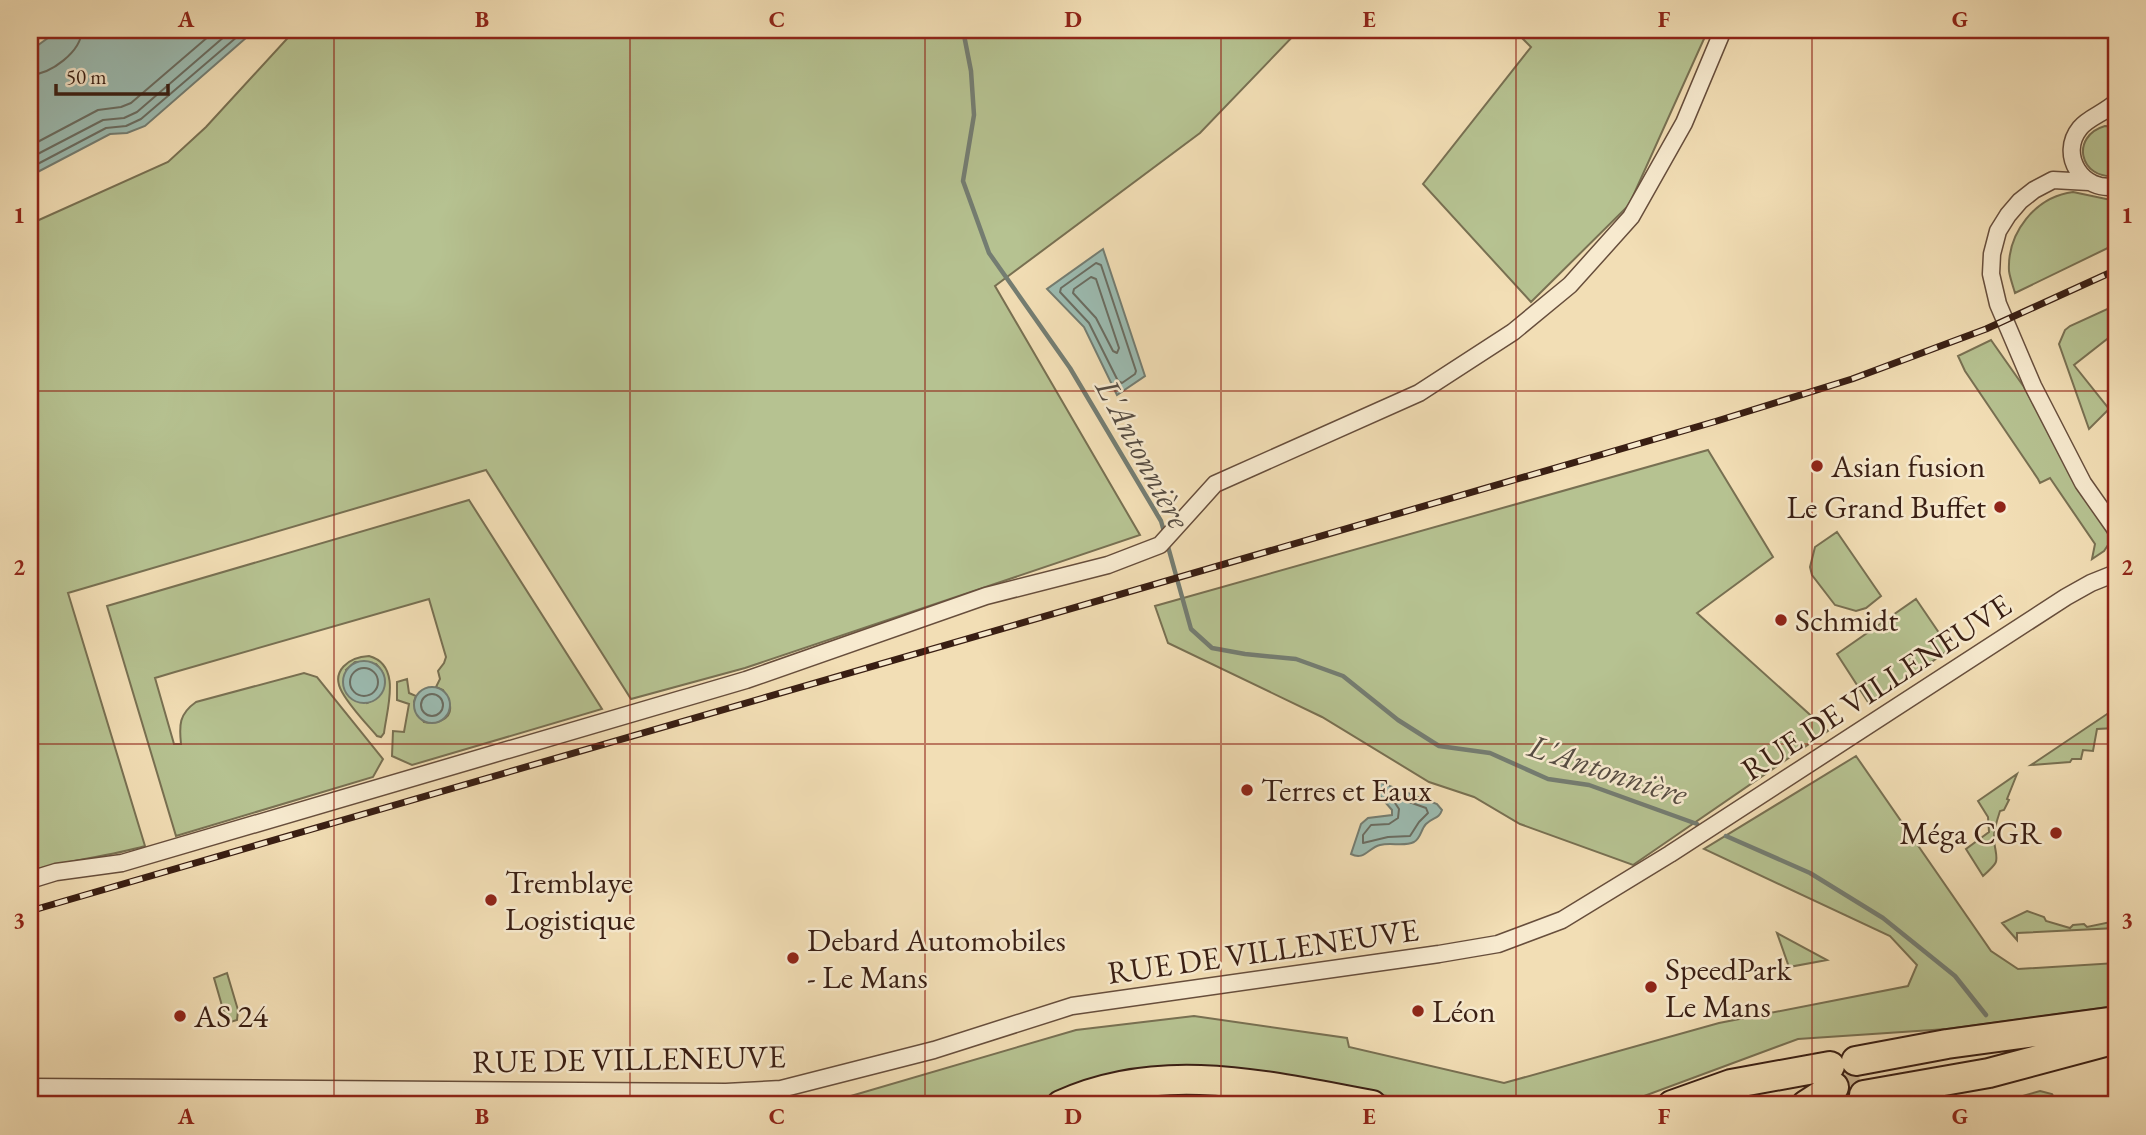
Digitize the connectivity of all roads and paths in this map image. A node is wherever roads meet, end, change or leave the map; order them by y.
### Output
1 (1723, 30) edge
2 (2116, 102) edge
3 (2099, 116) junction
4 (2116, 116) edge
5 (2071, 153) junction
6 (2053, 180) junction
7 (2089, 182) junction
8 (2116, 186) edge
9 (2116, 530) edge
10 (2116, 558) edge
11 (2116, 565) edge
12 (2116, 573) edge
13 (30, 880) edge
14 (2116, 1021) edge
15 (2116, 1039) edge
16 (1889, 1055) junction
17 (1798, 1072) junction
18 (1856, 1085) edge
19 (30, 1087) edge
20 (1061, 1105) edge
21 (1372, 1105) edge
22 (1672, 1105) edge
23 (1806, 1105) edge

1 - 13 street
2 - 3 street
3 - 4 street
3 - 5 street
5 - 6 street
5 - 7 street
6 - 7 street
6 - 9 street
7 - 8 street
10 - 11 street
12 - 19 street, RUE DE VILLENEUVE
14 - 16 highway
15 - 18 highway
16 - 17 highway
16 - 18 highway
17 - 18 highway
17 - 22 highway
18 - 23 highway
20 - 21 highway

